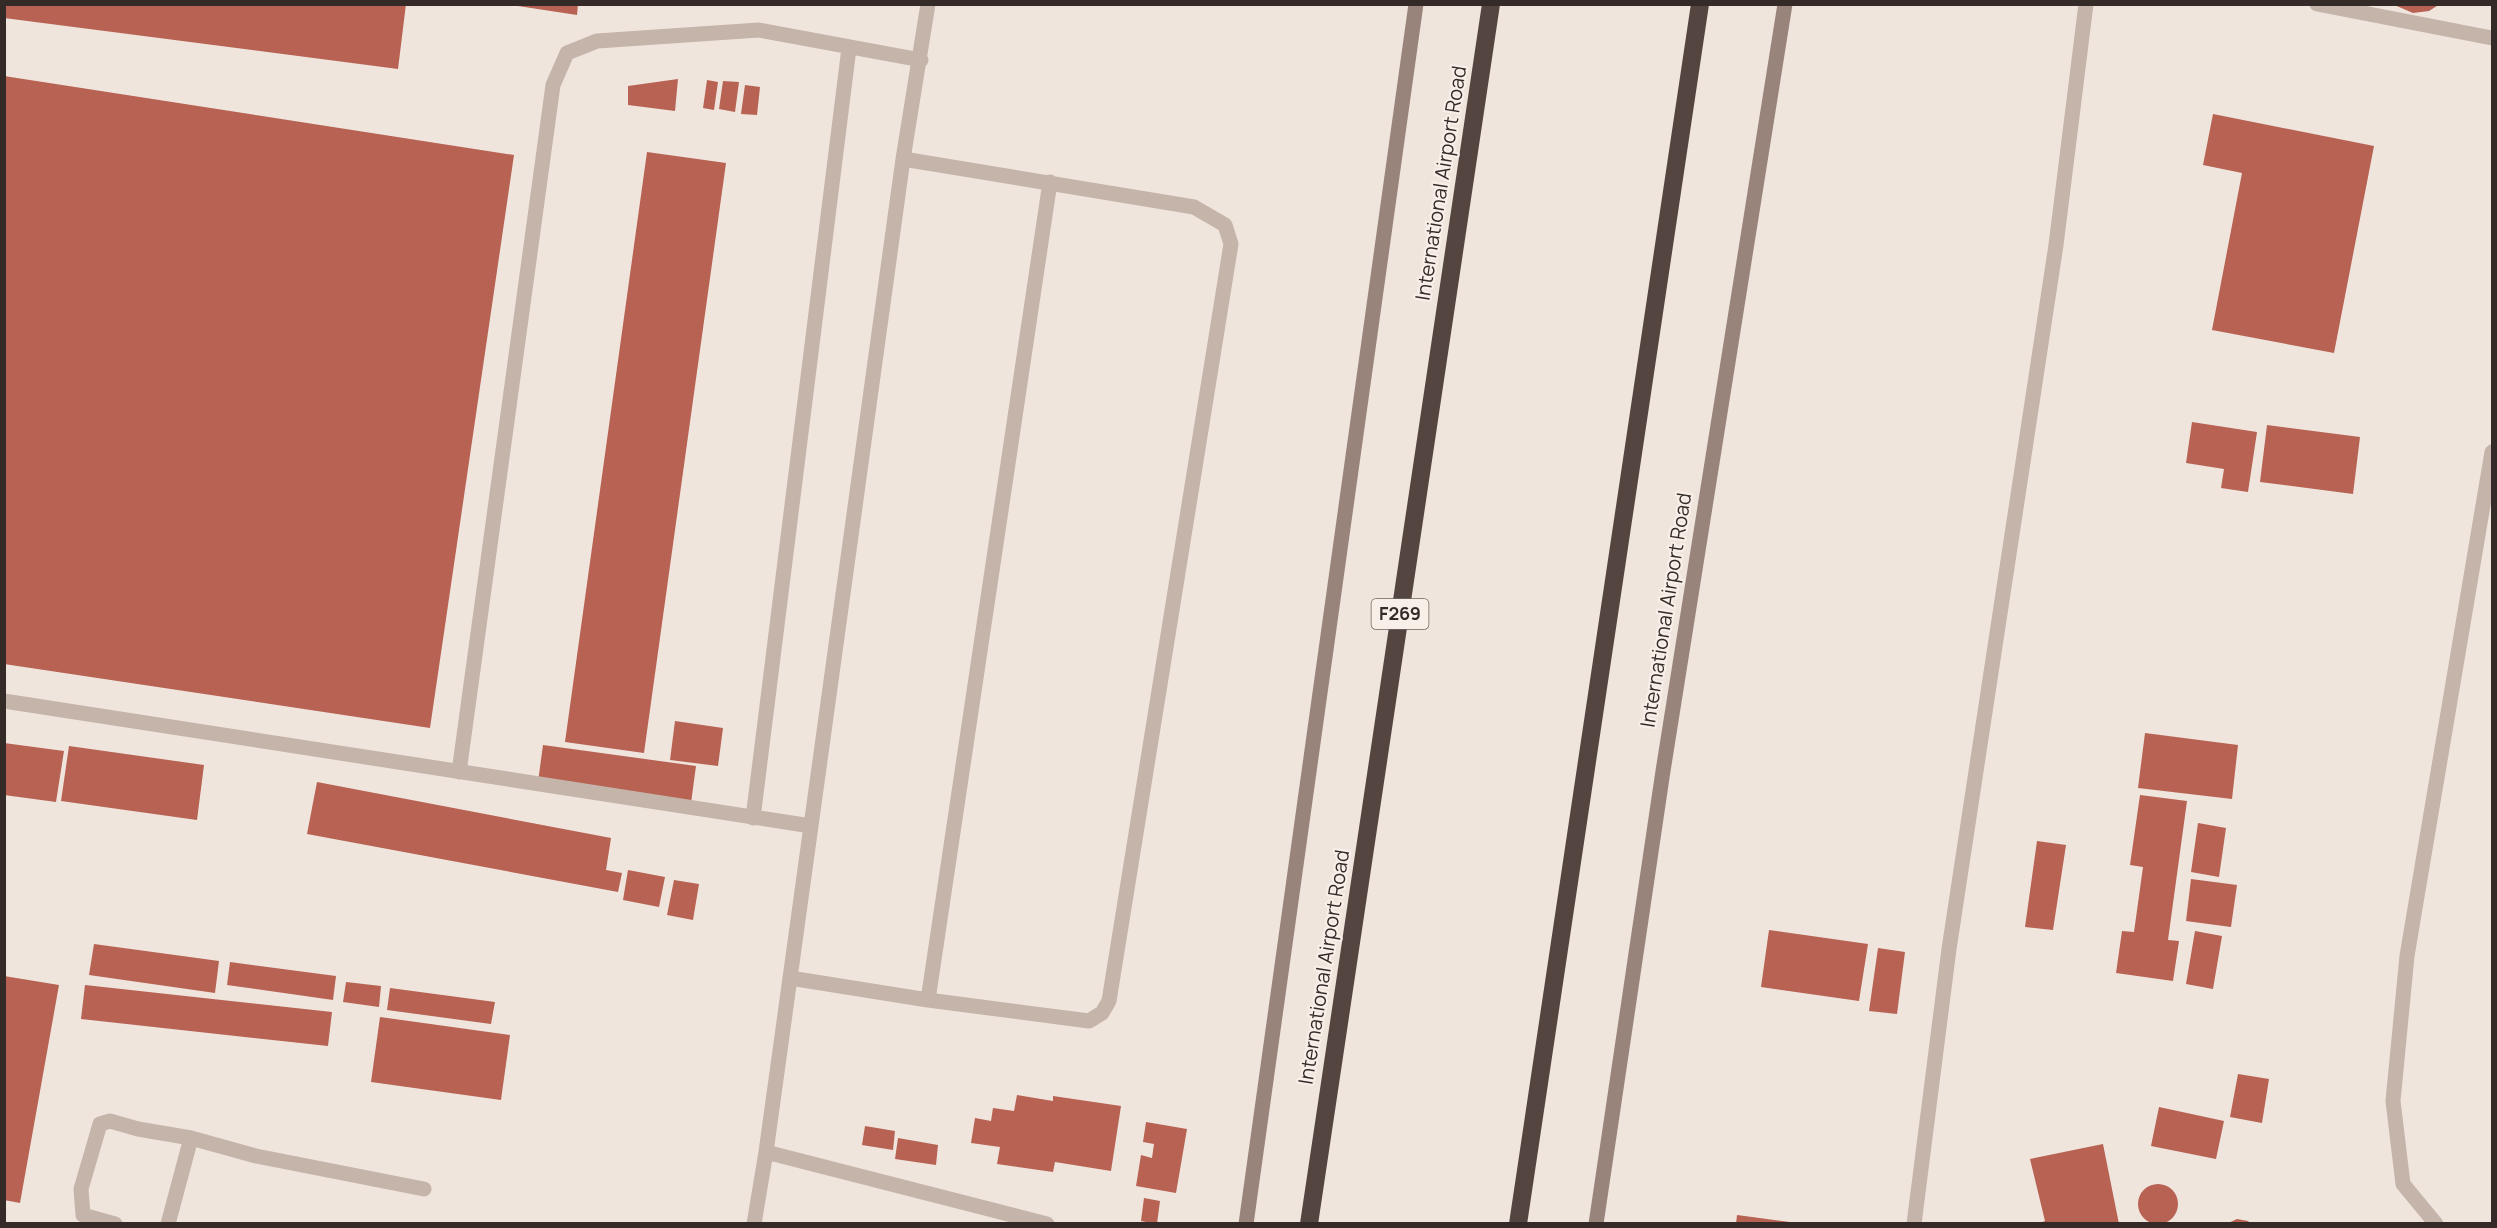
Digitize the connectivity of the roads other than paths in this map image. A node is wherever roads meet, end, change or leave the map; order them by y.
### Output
1 (928, 4) edge
2 (1416, 4) edge
3 (1491, 4) edge
4 (1700, 4) edge
5 (1785, 4) edge
6 (2086, 4) edge
7 (2317, 4) edge
8 (2493, 38) edge
9 (849, 48) junction
10 (921, 60) junction
11 (903, 159) junction
12 (1050, 182) junction
13 (2493, 452) edge
14 (4, 701) edge
15 (459, 772) junction
16 (753, 818) junction
17 (811, 826) junction
18 (790, 978) junction
19 (928, 1000) junction
20 (191, 1138) junction
21 (766, 1152) junction
22 (424, 1189) dead end
23 (115, 1224) edge
24 (168, 1224) edge
25 (754, 1224) edge
26 (1047, 1224) edge
27 (1246, 1224) edge
28 (1309, 1224) edge
29 (1518, 1224) edge
30 (1596, 1224) edge
31 (1914, 1224) edge
32 (2436, 1224) edge

1 - 10 lane
2 - 27 main road, International Airport Road
3 - 28 highway, International Airport Road / F269
4 - 29 highway
5 - 30 main road, International Airport Road
6 - 31 lane
7 - 8 lane
9 - 10 lane
9 - 15 lane
9 - 16 lane
10 - 11 lane
11 - 12 lane
11 - 17 lane
12 - 19 lane
12 - 19 lane
13 - 32 lane
14 - 15 lane
15 - 16 lane
16 - 17 lane
17 - 18 lane
18 - 19 lane
18 - 21 lane
20 - 22 lane
20 - 23 lane
20 - 24 lane
21 - 25 lane
21 - 26 lane

